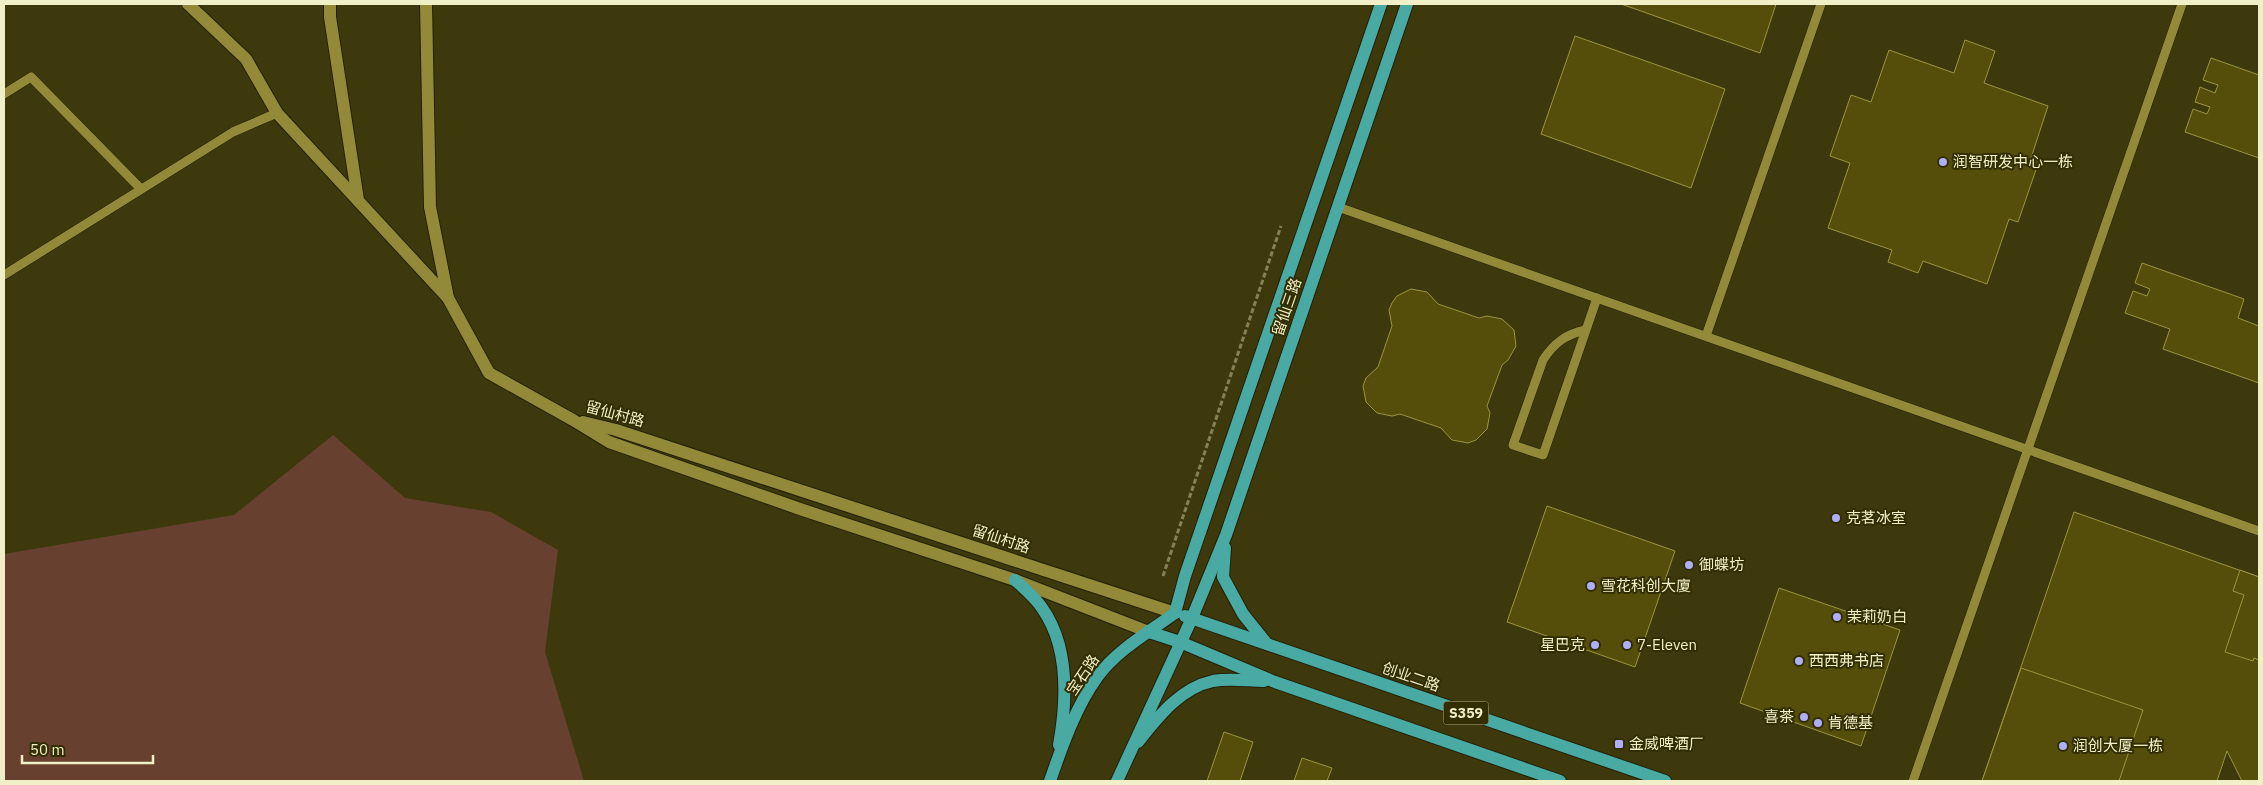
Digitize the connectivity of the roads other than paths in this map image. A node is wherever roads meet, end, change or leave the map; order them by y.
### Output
1 (188, 4) edge
2 (330, 4) edge
3 (426, 4) edge
4 (1381, 4) edge
5 (1407, 4) edge
6 (1821, 4) edge
7 (2182, 4) edge
8 (4, 94) edge
9 (277, 113) junction
10 (141, 189) junction
11 (358, 200) junction
12 (1338, 207) junction
13 (4, 275) edge
14 (448, 298) junction
15 (1597, 298) junction
16 (1586, 330) junction
17 (1706, 336) junction
18 (573, 420) junction
19 (2028, 450) junction
20 (2259, 531) edge
21 (1226, 535) junction
22 (1015, 580) junction
23 (1175, 613) junction
24 (1192, 618) junction
25 (1149, 632) junction
26 (1180, 642) junction
27 (1267, 644) junction
28 (1275, 682) junction
29 (1126, 758) junction
30 (1052, 776) edge
31 (1117, 781) edge
32 (1560, 781) edge
33 (1665, 781) edge
34 (1913, 781) edge

1 - 9 street
2 - 11 street
3 - 14 street
4 - 23 main road, 留仙三路
5 - 12 main road, 留仙三路
6 - 17 lane
7 - 19 lane
8 - 10 lane
9 - 10 lane
9 - 11 street
10 - 13 lane
11 - 14 street
12 - 15 lane
12 - 21 main road, 留仙三路
14 - 18 street
15 - 16 lane
15 - 17 lane
16 - 16 lane
17 - 19 lane
18 - 22 street, 留仙村路
18 - 23 street, 留仙村路
19 - 20 lane
19 - 34 lane
21 - 24 main road, 留仙三路
21 - 27 main road
22 - 25 street, 留仙村路
22 - 30 main road
23 - 24 main road, 创业二路 / S359
23 - 25 main road, 宝石路
24 - 26 main road, 留仙三路
24 - 27 main road, 创业二路 / S359
25 - 26 main road, S359
25 - 30 main road, 宝石路
26 - 28 main road, S359
26 - 29 main road, 留仙三路
27 - 33 main road, 创业二路 / S359
28 - 29 main road, S359
28 - 32 main road, S359
29 - 31 main road, S359

